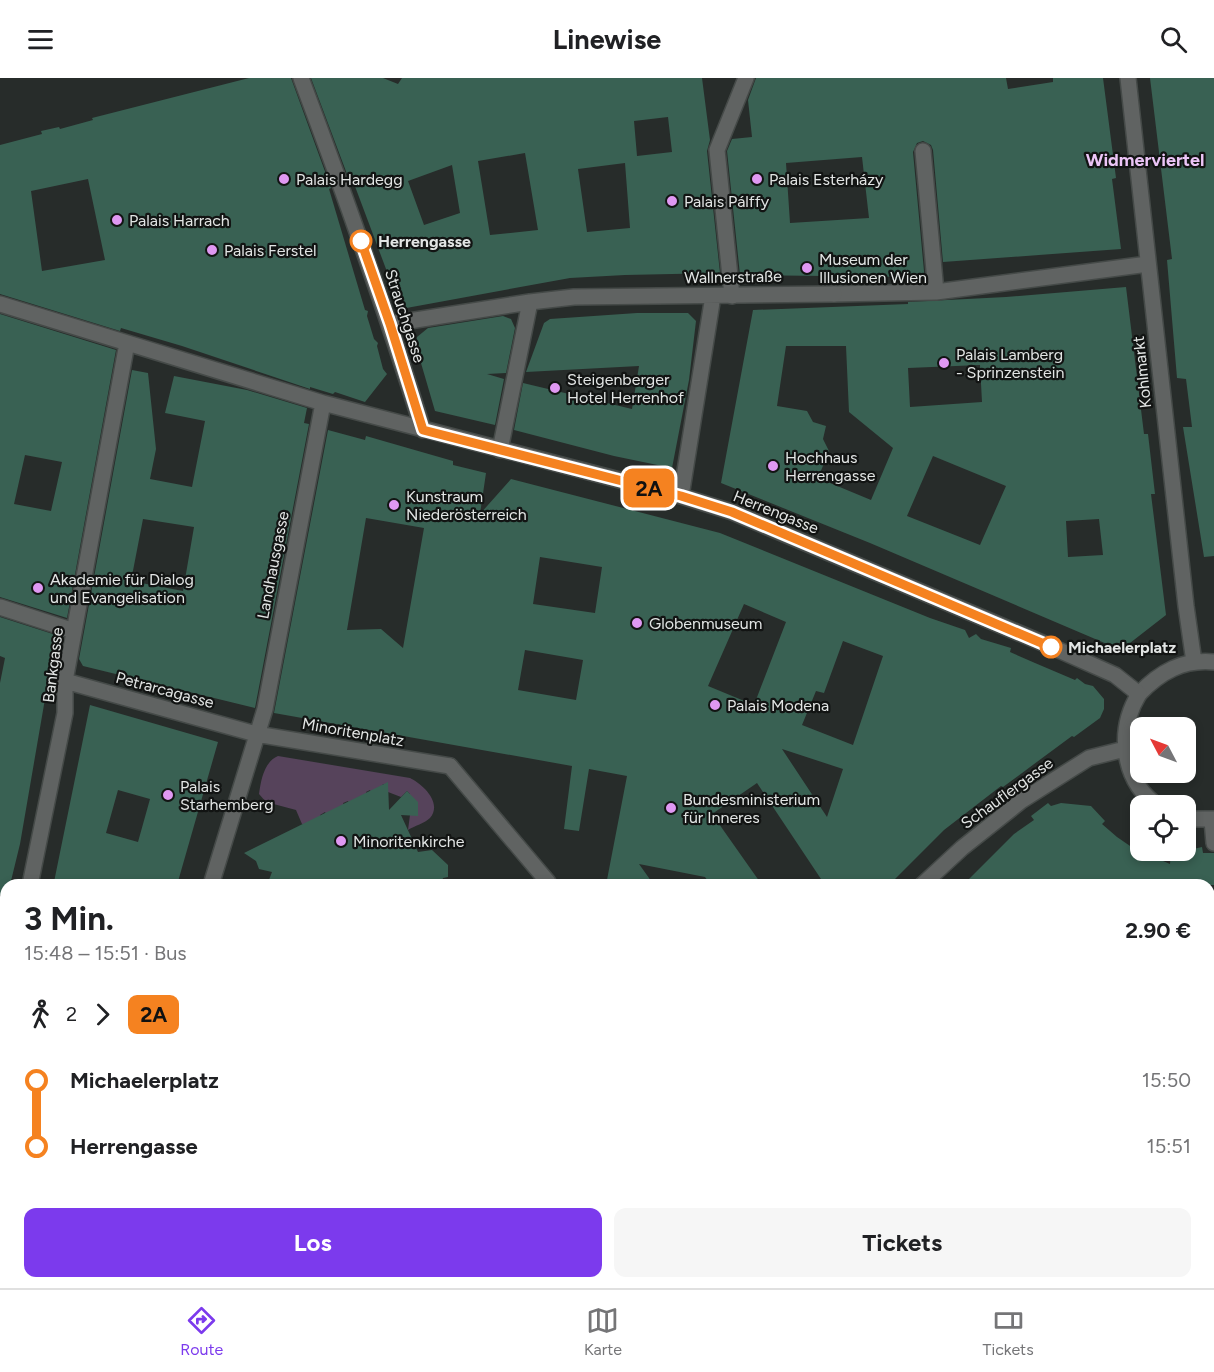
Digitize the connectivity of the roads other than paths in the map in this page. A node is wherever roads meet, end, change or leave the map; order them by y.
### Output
1 (301, 78) edge
2 (746, 78) edge
3 (1128, 78) edge
4 (923, 151) dead end
5 (1148, 264) junction
6 (936, 292) junction
7 (713, 296) junction
8 (732, 296) junction
9 (531, 302) junction
10 (0, 304) edge
11 (390, 324) junction
12 (127, 343) junction
13 (323, 403) junction
14 (423, 430) junction
15 (500, 450) junction
16 (681, 496) junction
17 (0, 607) edge
18 (74, 631) junction
19 (1194, 662) junction
20 (1214, 662) edge
21 (65, 681) junction
22 (1139, 694) junction
23 (256, 734) junction
24 (1125, 750) junction
25 (1147, 795) edge
26 (1196, 818) edge
27 (1213, 820) edge
28 (1214, 843) edge
29 (31, 879) edge
30 (213, 879) edge
31 (543, 879) edge
32 (928, 879) edge

1 - 11 street, Strauchgasse
2 - 8 street
3 - 5 street, Kohlmarkt
4 - 6 street
5 - 6 street, Wallnerstraße
5 - 19 street, Kohlmarkt
6 - 8 street, Wallnerstraße
7 - 8 street, Wallnerstraße
7 - 9 street, Wallnerstraße
7 - 16 street
9 - 11 street, Wallnerstraße
9 - 15 street
10 - 12 street, Herrengasse
11 - 14 street, Strauchgasse
12 - 13 street, Herrengasse
12 - 18 street, Bankgasse
13 - 14 street, Herrengasse
13 - 23 street, Landhausgasse
14 - 15 street, Herrengasse
15 - 16 street, Herrengasse
16 - 22 street, Herrengasse
17 - 18 street
18 - 21 street, Bankgasse
19 - 20 street
19 - 22 street
21 - 23 street, Petrarcagasse
21 - 29 street, Bankgasse
22 - 24 street
23 - 30 street
23 - 31 street, Minoritenplatz
24 - 25 street
24 - 32 street, Schauflergasse
26 - 27 street
27 - 28 street

